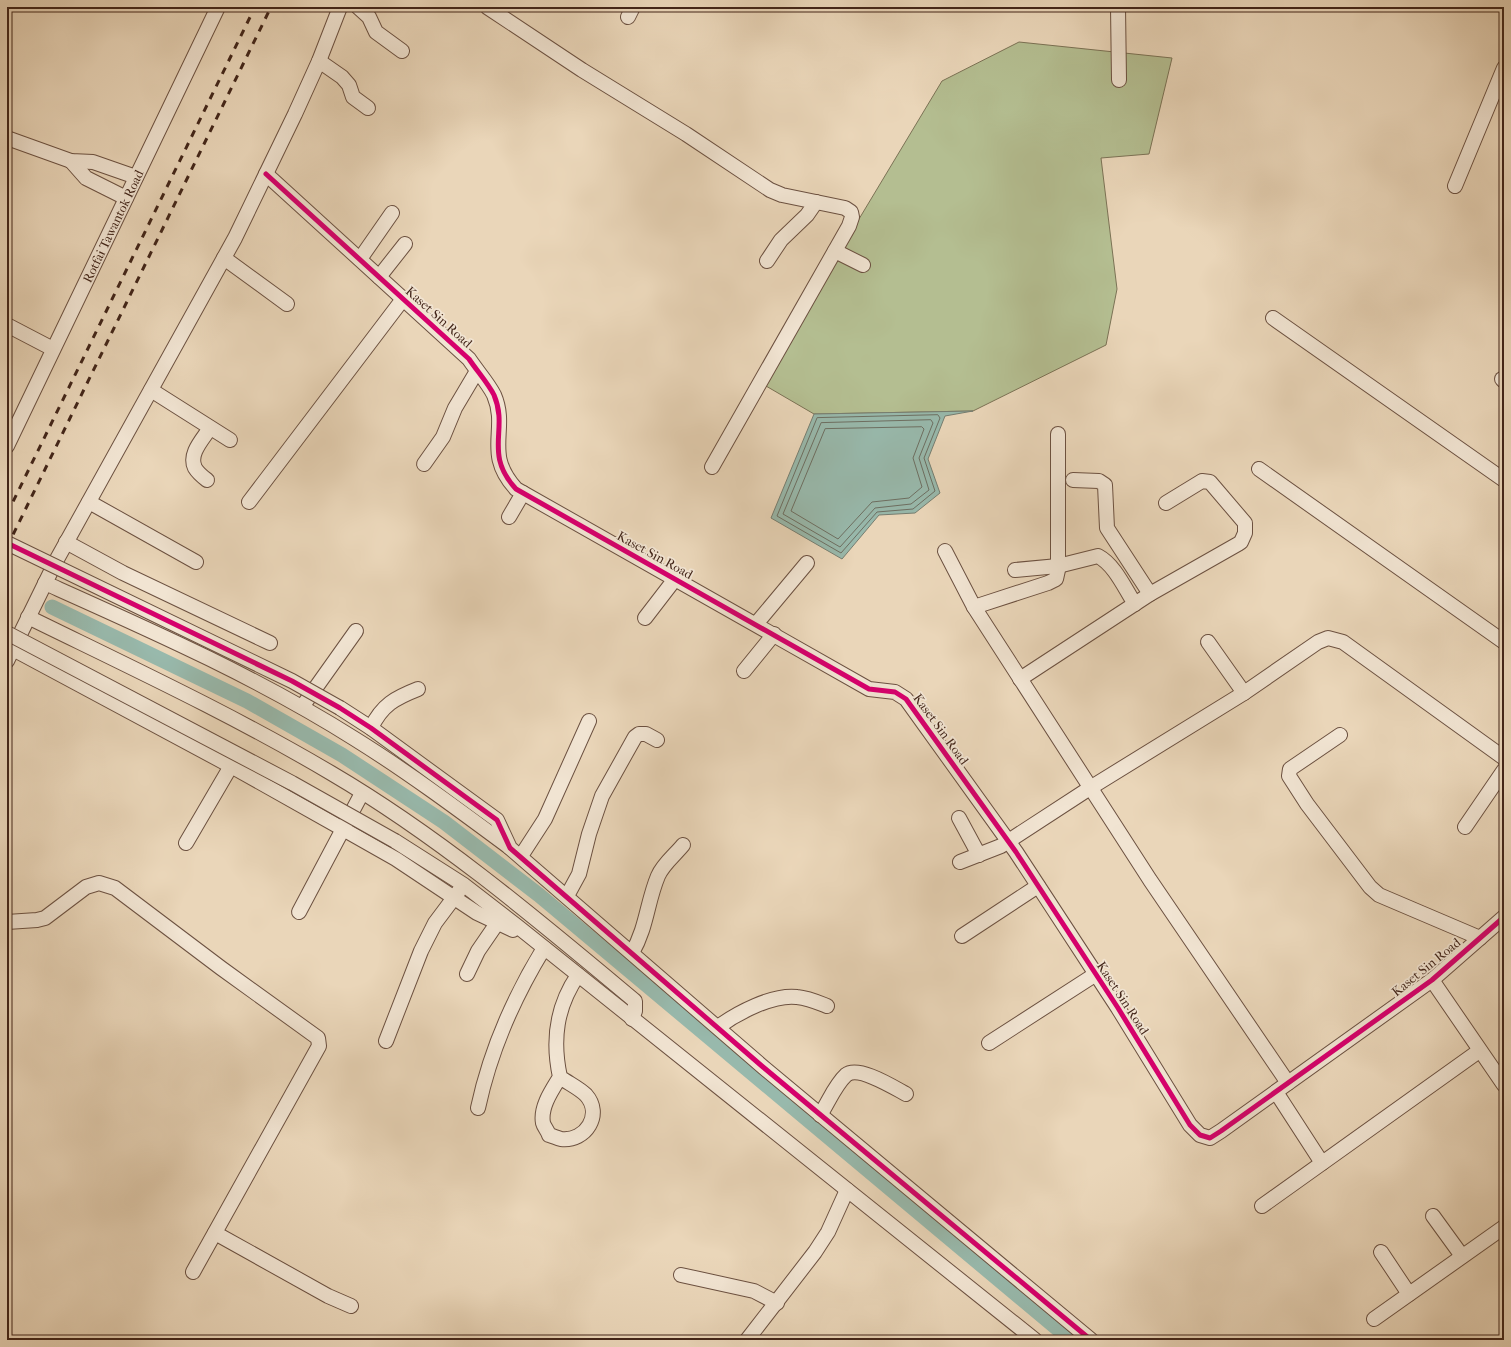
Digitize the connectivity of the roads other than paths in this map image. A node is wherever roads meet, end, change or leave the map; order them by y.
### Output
1 (218, 7) edge
2 (340, 7) edge
3 (358, 7) edge
4 (487, 7) edge
5 (1118, 7) edge
6 (402, 51) dead end
7 (319, 61) junction
8 (1504, 68) edge
9 (1119, 80) dead end
10 (368, 108) dead end
11 (7, 138) edge
12 (71, 161) junction
13 (266, 174) junction
14 (136, 177) junction
15 (1455, 186) dead end
16 (126, 198) junction
17 (816, 202) junction
18 (392, 213) dead end
19 (405, 244) dead end
20 (835, 250) junction
21 (224, 258) junction
22 (360, 259) junction
23 (767, 261) dead end
24 (863, 265) dead end
25 (379, 277) junction
26 (403, 299) junction
27 (287, 304) dead end
28 (1273, 318) dead end
29 (7, 325) edge
30 (53, 349) junction
31 (477, 371) junction
32 (151, 390) junction
33 (210, 428) junction
34 (1058, 434) dead end
35 (9, 438) edge
36 (230, 440) dead end
37 (424, 464) dead end
38 (712, 467) dead end
39 (1259, 469) dead end
40 (207, 480) dead end
41 (1073, 480) dead end
42 (1504, 480) edge
43 (523, 493) junction
44 (89, 502) junction
45 (249, 502) dead end
46 (1166, 503) dead end
47 (509, 517) dead end
48 (66, 542) junction
49 (7, 543) edge
50 (945, 551) dead end
51 (196, 562) dead end
52 (807, 563) dead end
53 (1058, 566) junction
54 (1015, 570) dead end
55 (676, 579) junction
56 (44, 585) junction
57 (1150, 594) junction
58 (1135, 604) junction
59 (974, 607) junction
60 (28, 617) junction
61 (645, 618) dead end
62 (756, 624) junction
63 (356, 631) dead end
64 (7, 634) edge
65 (774, 634) junction
66 (270, 642) dead end
67 (1208, 642) dead end
68 (1504, 642) edge
69 (10, 655) edge
70 (744, 671) dead end
71 (1020, 679) junction
72 (418, 689) dead end
73 (313, 692) junction
74 (1244, 693) junction
75 (302, 708) junction
76 (588, 721) dead end
77 (371, 728) junction
78 (1340, 735) dead end
79 (657, 740) dead end
80 (1504, 758) edge
81 (231, 766) junction
82 (1504, 770) edge
83 (1090, 788) junction
84 (362, 793) junction
85 (959, 818) dead end
86 (1465, 827) dead end
87 (343, 829) junction
88 (1008, 841) junction
89 (186, 843) dead end
90 (683, 845) dead end
91 (516, 852) junction
92 (979, 855) junction
93 (960, 862) dead end
94 (464, 885) junction
95 (1038, 886) junction
96 (567, 896) junction
97 (454, 898) junction
98 (299, 912) dead end
99 (1504, 917) edge
100 (500, 919) junction
101 (7, 922) edge
102 (962, 936) dead end
103 (1480, 938) junction
104 (544, 948) junction
105 (632, 953) junction
106 (467, 974) dead end
107 (1096, 974) junction
108 (578, 975) junction
109 (1432, 980) junction
110 (826, 1006) dead end
111 (632, 1019) junction
112 (718, 1027) junction
113 (386, 1041) dead end
114 (989, 1043) dead end
115 (1479, 1051) junction
116 (560, 1077) dead end
117 (1288, 1083) junction
118 (1504, 1085) edge
119 (1276, 1092) junction
120 (906, 1094) dead end
121 (478, 1108) dead end
122 (820, 1115) junction
123 (1322, 1163) junction
124 (847, 1190) junction
125 (1262, 1206) dead end
126 (1433, 1216) dead end
127 (1504, 1227) edge
128 (215, 1233) junction
129 (1381, 1252) dead end
130 (1462, 1256) junction
131 (193, 1272) dead end
132 (681, 1275) dead end
133 (1410, 1294) junction
134 (777, 1303) junction
135 (351, 1306) dead end
136 (1374, 1319) dead end
137 (747, 1340) edge
138 (1035, 1340) edge
139 (1091, 1340) edge

1 - 14 street, Rotfai Tawantok Road
2 - 7 street
3 - 6 street
4 - 17 street
5 - 9 street
7 - 10 street
7 - 13 street
8 - 15 street
11 - 12 street
12 - 14 street
12 - 16 street
13 - 21 street
13 - 22 street, Kaset Sin Road
14 - 16 street, Rotfai Tawantok Road
16 - 30 street, Rotfai Tawantok Road
17 - 20 street
17 - 23 street
18 - 22 street
19 - 25 street
20 - 24 street
20 - 38 street
21 - 27 street
21 - 32 street
22 - 25 street, Kaset Sin Road
25 - 26 street, Kaset Sin Road
26 - 31 street, Kaset Sin Road
26 - 45 street
28 - 42 street
29 - 30 street
30 - 35 street, Rotfai Tawantok Road
31 - 37 street
31 - 43 street, Kaset Sin Road
32 - 33 street
32 - 44 street
33 - 36 street
33 - 40 street
34 - 53 street
39 - 68 street
41 - 57 street
43 - 47 street
43 - 55 street, Kaset Sin Road
44 - 48 street
44 - 51 street
46 - 57 street
48 - 56 street
48 - 66 street
49 - 73 street, bridge
50 - 59 street
52 - 62 street
53 - 54 street
53 - 58 street
53 - 59 street
55 - 61 street
55 - 62 street, Kaset Sin Road
56 - 60 street
56 - 75 street
57 - 58 street
58 - 71 street
59 - 71 street
60 - 69 street
60 - 84 street
62 - 65 street, Kaset Sin Road
63 - 73 street
64 - 94 street, bridge
65 - 70 street
65 - 88 street, Kaset Sin Road
67 - 74 street
69 - 81 street
71 - 83 street
72 - 77 street
73 - 75 street
73 - 77 street, bridge
74 - 80 street
74 - 83 street
75 - 91 street
76 - 91 street
77 - 91 street
78 - 103 street
79 - 96 street
81 - 87 street
81 - 89 street
82 - 86 street
83 - 88 street
83 - 117 street
84 - 87 street
84 - 111 street
85 - 92 street
87 - 97 street
87 - 98 street
88 - 92 street
88 - 95 street, Kaset Sin Road
90 - 105 street
91 - 96 street
92 - 93 street
94 - 97 street
94 - 100 street
95 - 102 street
95 - 107 street, Kaset Sin Road
96 - 105 street
97 - 100 street
97 - 113 street
99 - 103 street, Kaset Sin Road
100 - 104 street
100 - 106 street
101 - 128 street
103 - 109 street, Kaset Sin Road
104 - 108 street
104 - 121 street
105 - 112 street
107 - 114 street
107 - 119 street, Kaset Sin Road
108 - 111 street
108 - 116 street
109 - 115 street
109 - 117 street, Kaset Sin Road
110 - 112 street
111 - 124 street
112 - 122 street
115 - 118 street
115 - 123 street
117 - 119 street, Kaset Sin Road
119 - 123 street
120 - 122 street
122 - 139 street
123 - 125 street
124 - 134 street
124 - 138 street
126 - 130 street
127 - 130 street
128 - 131 street
128 - 135 street
129 - 133 street
130 - 133 street
132 - 134 street
133 - 136 street
134 - 137 street

